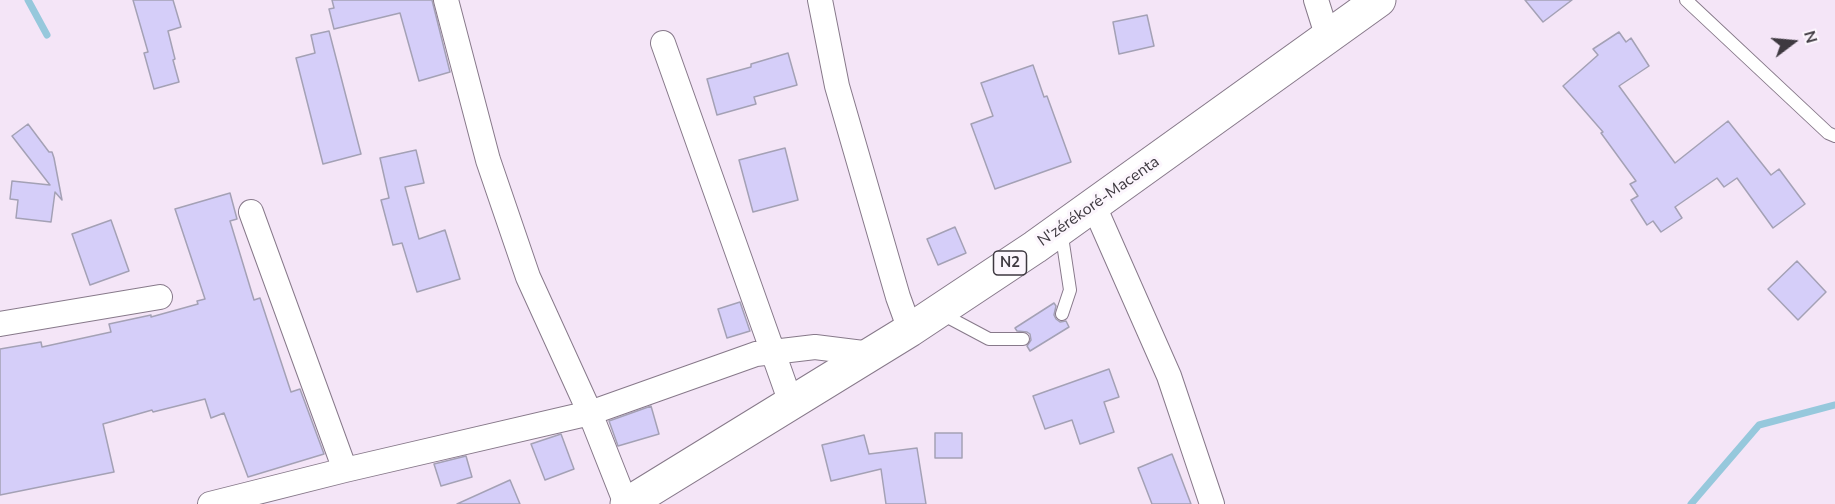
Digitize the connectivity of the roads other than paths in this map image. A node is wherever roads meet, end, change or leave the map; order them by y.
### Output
1 (446, 0) edge
2 (820, 0) edge
3 (1316, 0) edge
4 (1379, 0) edge
5 (1686, 0) edge
6 (1328, 39) junction
7 (663, 43) dead end
8 (1835, 136) edge
9 (1094, 206) junction
10 (251, 212) dead end
11 (1061, 229) junction
12 (160, 297) dead end
13 (938, 312) junction
14 (1062, 314) dead end
15 (0, 324) edge
16 (910, 330) junction
17 (1023, 339) dead end
18 (772, 352) junction
19 (871, 354) junction
20 (791, 403) junction
21 (590, 413) junction
22 (345, 470) junction
23 (239, 501) edge
24 (210, 504) edge
25 (626, 504) edge
26 (1212, 504) edge

1 - 21 street
2 - 16 street
3 - 6 street
4 - 6 highway, N'zérékoré-Macenta / N2
5 - 8 lane
6 - 9 highway, N'zérékoré-Macenta / N2
7 - 18 street
9 - 11 highway, N'zérékoré-Macenta / N2
9 - 26 street
10 - 22 street
11 - 13 highway, N'zérékoré-Macenta / N2
11 - 14 lane
12 - 15 street
13 - 16 highway, N'zérékoré-Macenta / N2
13 - 17 lane
16 - 19 highway, N'zérékoré-Macenta / N2
18 - 19 street
18 - 20 street
18 - 21 street
19 - 20 highway, N'zérékoré-Macenta / N2
20 - 25 highway, N'zérékoré-Macenta / N2
21 - 22 street
21 - 25 street
22 - 23 street
23 - 24 street

